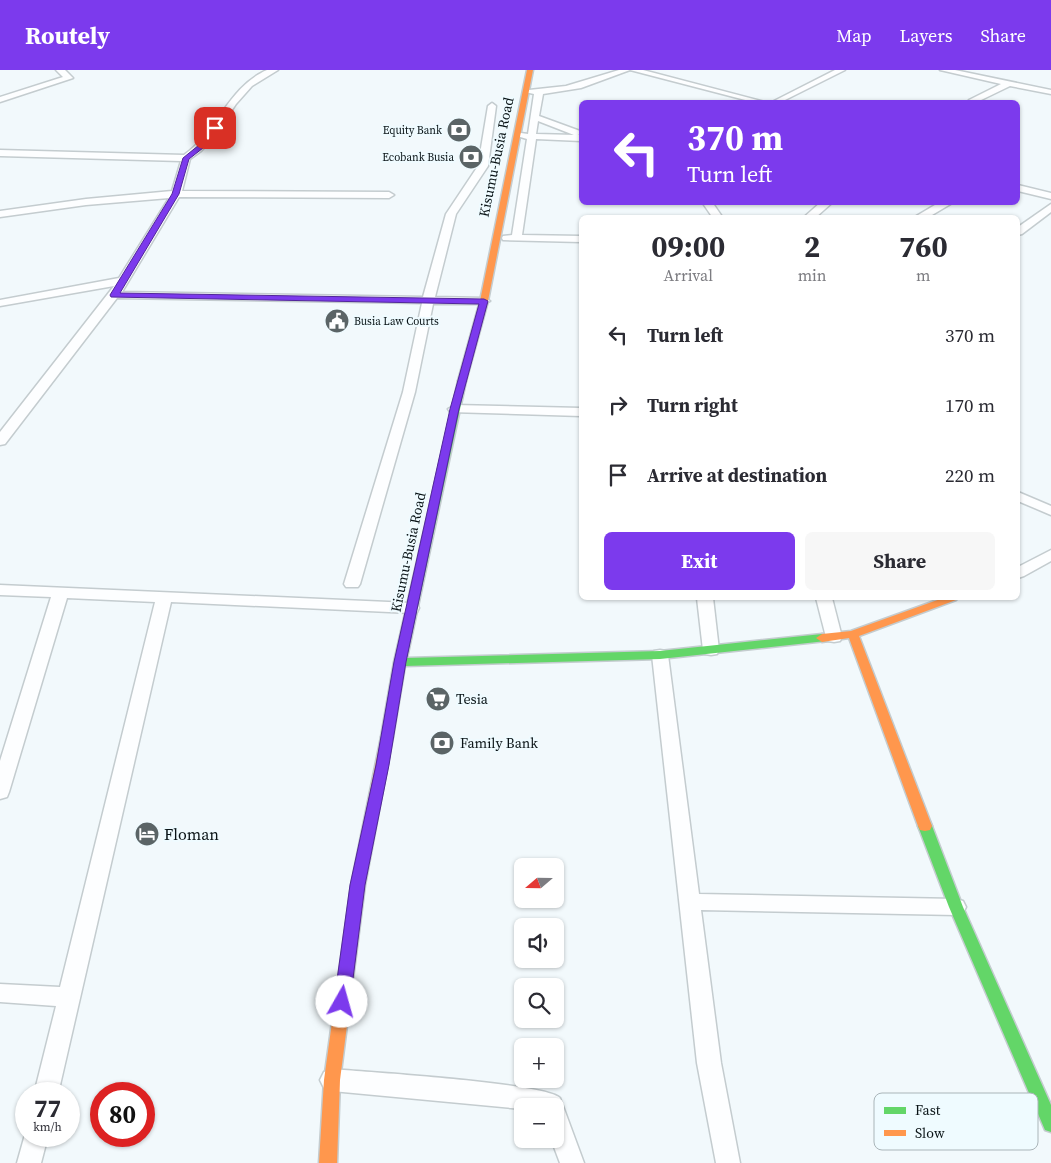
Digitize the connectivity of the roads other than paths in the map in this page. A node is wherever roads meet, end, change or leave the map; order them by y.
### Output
1 (60, 70) edge
2 (274, 70) edge
3 (530, 70) edge
4 (626, 70) edge
5 (634, 70) edge
6 (841, 70) edge
7 (944, 70) edge
8 (1009, 83) junction
9 (527, 92) dead end
10 (539, 92) junction
11 (1051, 92) edge
12 (0, 100) edge
13 (753, 100) edge
14 (780, 100) edge
15 (976, 100) edge
16 (492, 106) dead end
17 (534, 118) junction
18 (579, 135) edge
19 (517, 136) junction
20 (532, 136) junction
21 (579, 136) edge
22 (0, 153) edge
23 (186, 158) junction
24 (1020, 188) edge
25 (176, 194) junction
26 (389, 195) dead end
27 (1051, 196) edge
28 (824, 205) edge
29 (943, 205) edge
30 (1051, 207) edge
31 (0, 214) edge
32 (812, 215) edge
33 (924, 215) edge
34 (1020, 230) edge
35 (495, 238) junction
36 (517, 238) junction
37 (579, 239) edge
38 (123, 281) junction
39 (114, 295) junction
40 (428, 300) junction
41 (484, 301) junction
42 (0, 304) edge
43 (455, 409) junction
44 (579, 412) edge
45 (0, 441) edge
46 (1020, 497) edge
47 (1051, 511) edge
48 (1051, 556) edge
49 (1020, 572) edge
50 (352, 584) dead end
51 (0, 590) edge
52 (60, 593) junction
53 (164, 598) junction
54 (705, 600) edge
55 (825, 600) edge
56 (946, 600) edge
57 (412, 608) junction
58 (852, 634) junction
59 (834, 637) junction
60 (711, 650) junction
61 (660, 655) junction
62 (400, 662) junction
63 (0, 792) edge
64 (690, 902) junction
65 (956, 907) junction
66 (0, 993) edge
67 (70, 996) junction
68 (332, 1080) junction
69 (49, 1082) edge
70 (1037, 1093) edge
71 (1038, 1094) edge
72 (522, 1098) edge
73 (1051, 1124) edge
74 (564, 1140) edge
75 (33, 1147) edge
76 (29, 1163) edge
77 (328, 1163) edge
78 (572, 1163) edge
79 (728, 1163) edge

1 - 12 street
2 - 23 street
3 - 19 main road, Kisumu-Busia Road
4 - 10 street
5 - 13 street
6 - 14 street
7 - 8 street
8 - 11 street
8 - 15 street
9 - 10 street
10 - 17 street
16 - 40 street
17 - 18 street
17 - 20 street
19 - 20 street
19 - 35 main road, Kisumu-Busia Road
20 - 21 street
20 - 36 street
22 - 23 street
23 - 25 street
24 - 27 street
25 - 26 street
25 - 31 street
25 - 38 street
28 - 32 street
29 - 33 street
30 - 34 street
35 - 36 street
35 - 41 main road, Kisumu-Busia Road
36 - 37 street
38 - 39 street
38 - 42 street
39 - 40 street
39 - 45 street
40 - 41 street
40 - 50 street
41 - 43 main road, Kisumu-Busia Road
43 - 44 street
43 - 57 main road, Kisumu-Busia Road
46 - 47 street
48 - 49 street
51 - 52 street
52 - 53 street
52 - 63 street
53 - 57 street
53 - 67 street
54 - 60 street
55 - 59 street
56 - 58 main road
57 - 62 main road, Kisumu-Busia Road
58 - 59 main road
58 - 65 main road
59 - 60 main road
60 - 61 main road
61 - 62 main road
61 - 64 street
62 - 68 main road, Kisumu-Busia Road
64 - 65 street
64 - 79 street
65 - 70 main road
66 - 67 street
67 - 69 street
68 - 72 street
68 - 77 main road, Kisumu-Busia Road
71 - 73 main road
74 - 78 street
75 - 76 street

